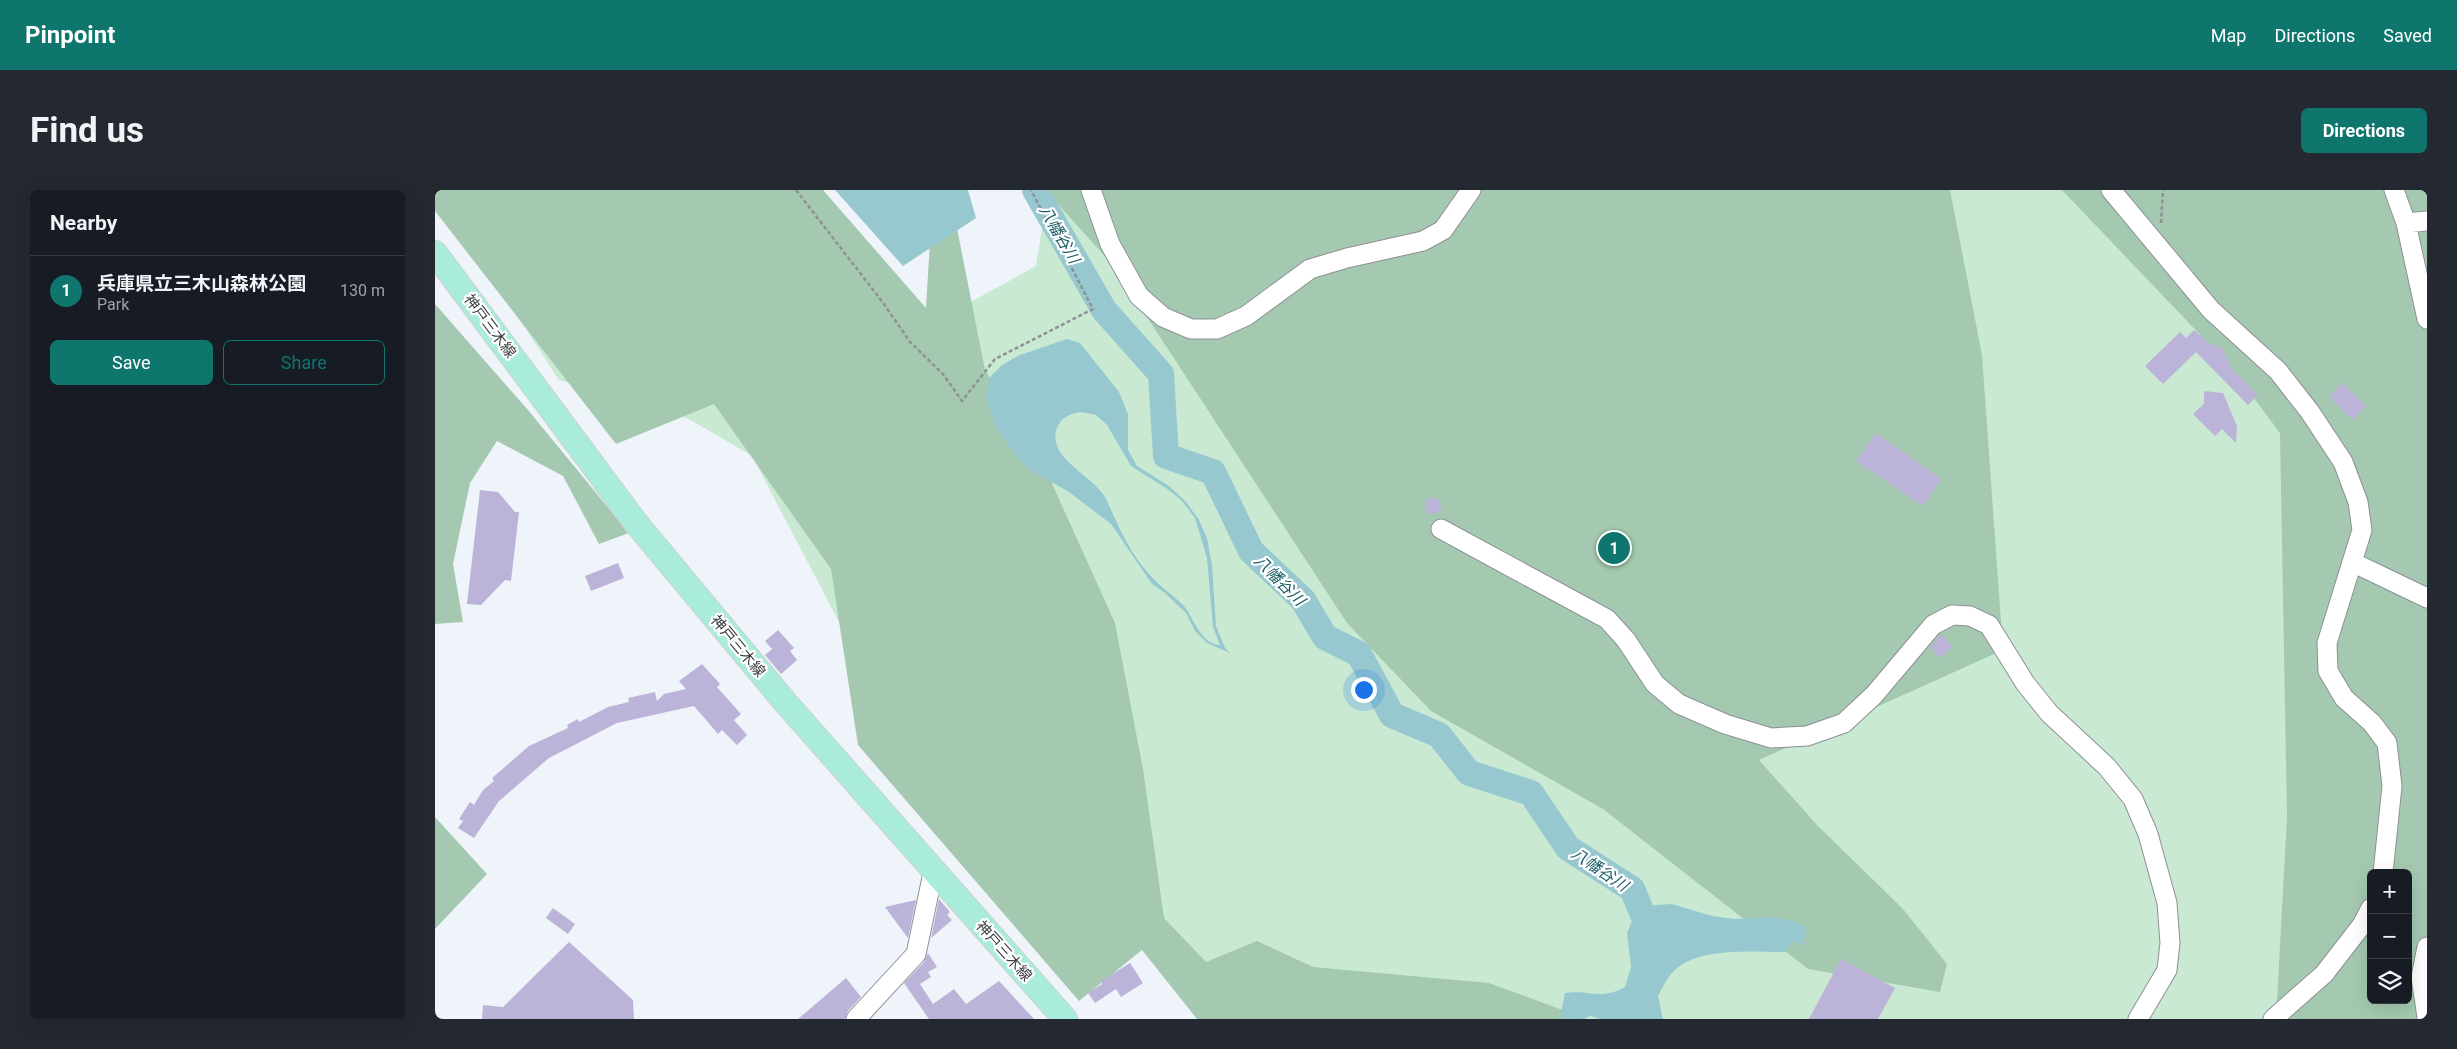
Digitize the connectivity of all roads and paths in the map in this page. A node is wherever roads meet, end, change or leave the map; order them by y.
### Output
1 (797, 190) edge
2 (1031, 190) edge
3 (1091, 190) edge
4 (1471, 190) edge
5 (2111, 190) edge
6 (2163, 190) edge
7 (2394, 190) edge
8 (2427, 221) edge
9 (2406, 223) junction
10 (2154, 243) junction
11 (435, 253) edge
12 (2427, 320) edge
13 (1441, 529) dead end
14 (2352, 562) junction
15 (2427, 598) edge
16 (2383, 869) edge
17 (933, 873) junction
18 (2367, 914) edge
19 (2427, 947) edge
20 (2427, 1016) edge
21 (856, 1019) edge
22 (1065, 1019) edge
23 (2138, 1019) edge
24 (2273, 1019) edge

1 - 2 path
3 - 4 street
5 - 10 street
6 - 10 path
7 - 9 street
8 - 9 street
9 - 12 street
10 - 14 street
11 - 17 main road, 神戸三木線
13 - 23 street
14 - 15 street
14 - 16 street
17 - 21 street
17 - 22 main road, 神戸三木線
18 - 24 street
19 - 20 street

